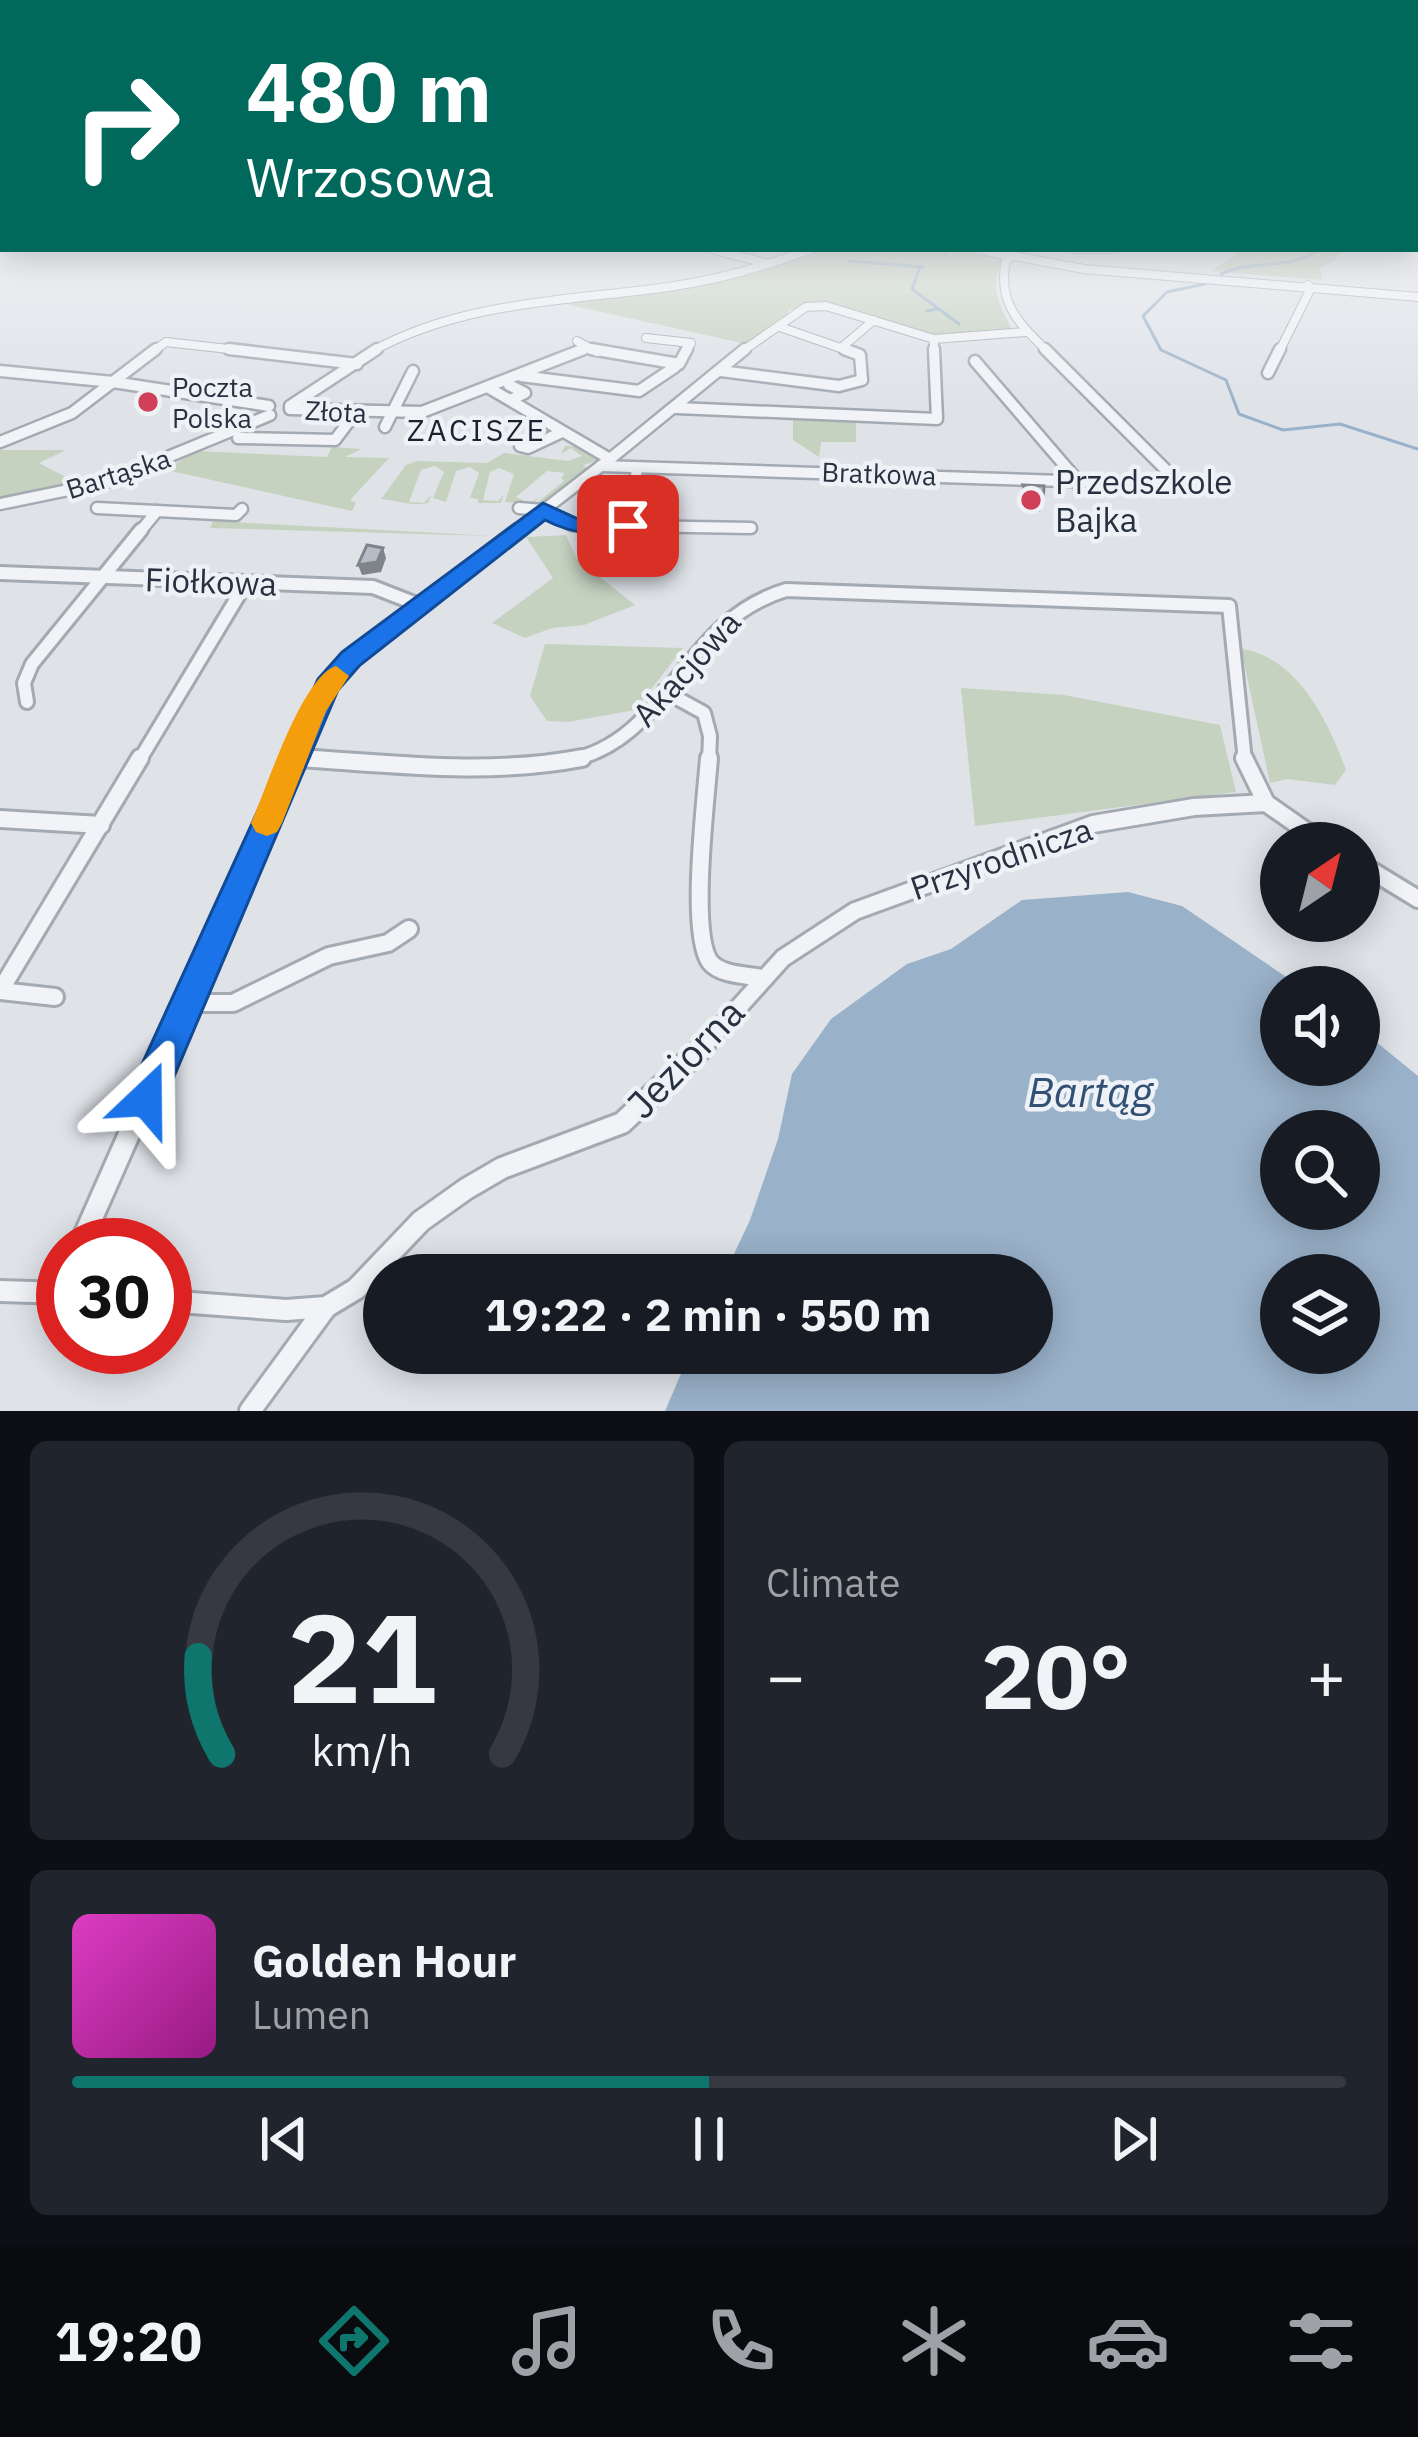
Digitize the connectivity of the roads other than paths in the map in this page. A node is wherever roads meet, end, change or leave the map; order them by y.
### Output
1 (726, 273) edge
2 (1004, 273) edge
3 (1135, 273) edge
4 (1309, 286) junction
5 (1418, 295) edge
6 (874, 320) junction
7 (780, 327) junction
8 (1026, 332) junction
9 (934, 339) junction
10 (841, 348) junction
11 (686, 350) dead end
12 (976, 361) dead end
13 (357, 364) junction
14 (675, 367) dead end
15 (721, 370) junction
16 (0, 371) edge
17 (412, 371) dead end
18 (1268, 373) dead end
19 (520, 375) junction
20 (113, 382) junction
21 (509, 385) dead end
22 (489, 388) junction
23 (509, 400) junction
24 (677, 408) junction
25 (277, 410) junction
26 (356, 412) junction
27 (422, 412) junction
28 (391, 414) junction
29 (435, 418) dead end
30 (385, 427) dead end
31 (562, 432) junction
32 (235, 434) junction
33 (267, 439) junction
34 (0, 442) edge
35 (520, 446) dead end
36 (605, 462) junction
37 (633, 468) junction
38 (1170, 474) dead end
39 (1078, 482) junction
40 (1158, 484) dead end
41 (0, 504) edge
42 (97, 508) dead end
43 (519, 508) dead end
44 (242, 509) dead end
45 (543, 510) junction
46 (157, 511) junction
47 (628, 526) junction
48 (751, 527) dead end
49 (0, 573) edge
50 (102, 576) junction
51 (246, 583) junction
52 (419, 605) junction
53 (664, 692) junction
54 (27, 702) dead end
55 (294, 758) junction
56 (1265, 803) junction
57 (0, 819) edge
58 (1293, 822) edge
59 (101, 825) junction
60 (1380, 876) edge
61 (1418, 899) edge
62 (409, 929) dead end
63 (762, 978) junction
64 (0, 991) edge
65 (55, 997) dead end
66 (187, 1003) junction
67 (92, 1218) edge
68 (36, 1290) edge
69 (0, 1291) edge
70 (192, 1302) edge
71 (326, 1307) junction
72 (250, 1411) edge

1 - 13 street, Bartąska
2 - 8 street
3 - 4 street
4 - 5 street
4 - 18 street
6 - 7 street
6 - 9 street
6 - 10 street
7 - 10 street
7 - 15 street
8 - 9 street
8 - 38 street
9 - 24 street
10 - 15 street
11 - 19 street, Złota
12 - 39 street
13 - 20 street
13 - 25 street, Bartąska
14 - 19 street
15 - 24 street
16 - 20 street, Złota
17 - 28 street
19 - 22 street, Złota
20 - 25 street, Złota
20 - 34 street
21 - 23 street
22 - 23 street
22 - 27 street, Złota
23 - 31 street
24 - 36 street
25 - 26 street, Złota
25 - 32 street, Bartąska
25 - 33 street
26 - 28 street, Złota
26 - 33 street
27 - 28 street, Złota
27 - 29 street
28 - 30 street
31 - 35 street
31 - 36 street
32 - 33 street
32 - 41 street, Bartąska
36 - 37 street
36 - 45 street
37 - 39 street, Bratkowa
37 - 47 street
39 - 40 street, Bratkowa
42 - 46 street
43 - 45 street
44 - 46 street
45 - 47 street
45 - 52 street
46 - 50 street
47 - 48 street
49 - 50 street, Fiołkowa
50 - 51 street, Fiołkowa
50 - 54 street
51 - 52 street, Fiołkowa
51 - 59 street
52 - 55 street
53 - 55 street, Akacjowa
53 - 56 street, Akacjowa
53 - 63 street, Jeziorna
55 - 66 street
56 - 58 street
56 - 63 street, Przyrodnicza
57 - 59 street
59 - 64 street
60 - 61 street
62 - 66 street
63 - 71 street, Jeziorna
64 - 65 street
66 - 67 street
68 - 69 street
70 - 71 street
71 - 72 street, Jeziorna

